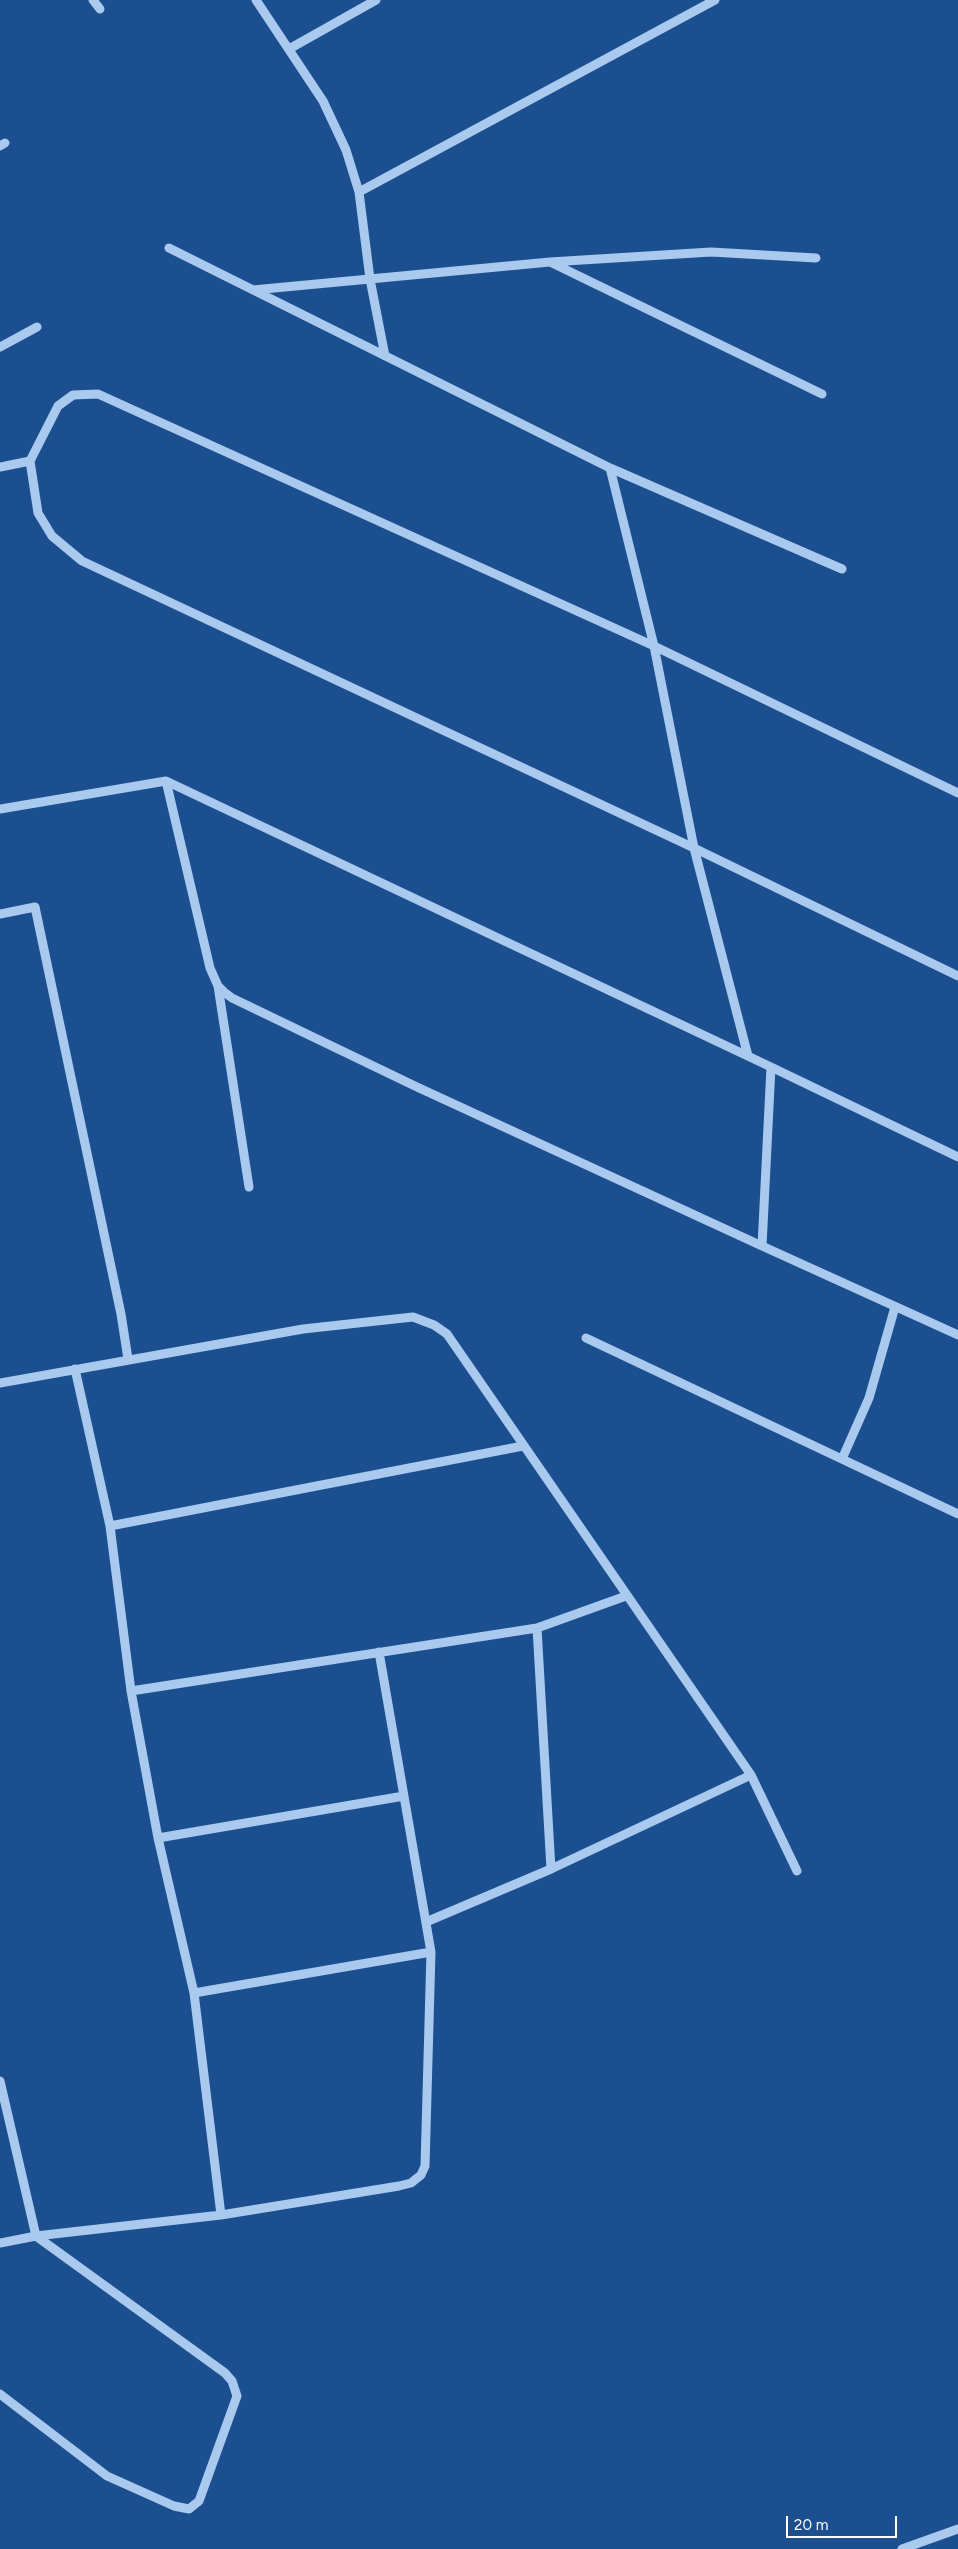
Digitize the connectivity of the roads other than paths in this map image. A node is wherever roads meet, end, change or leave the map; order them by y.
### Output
1 (92, 0) edge
2 (256, 0) edge
3 (376, 0) edge
4 (715, 0) edge
5 (100, 9) dead end
6 (289, 49) junction
7 (359, 192) junction
8 (169, 248) dead end
9 (816, 258) dead end
10 (550, 262) junction
11 (370, 279) junction
12 (252, 290) junction
13 (37, 326) dead end
14 (0, 347) edge
15 (385, 356) junction
16 (822, 394) dead end
17 (30, 461) junction
18 (0, 467) edge
19 (610, 468) junction
20 (842, 569) dead end
21 (654, 646) junction
22 (166, 781) junction
23 (958, 793) edge
24 (0, 809) edge
25 (694, 848) junction
26 (0, 914) edge
27 (958, 976) edge
28 (218, 986) junction
29 (748, 1056) junction
30 (771, 1066) junction
31 (958, 1157) edge
32 (249, 1187) dead end
33 (762, 1246) junction
34 (895, 1307) junction
35 (958, 1336) edge
36 (586, 1338) dead end
37 (128, 1359) junction
38 (75, 1369) junction
39 (0, 1383) edge
40 (523, 1446) junction
41 (842, 1459) junction
42 (958, 1514) edge
43 (110, 1526) junction
44 (626, 1596) junction
45 (537, 1628) junction
46 (379, 1652) junction
47 (131, 1691) junction
48 (751, 1775) junction
49 (404, 1796) junction
50 (158, 1838) junction
51 (551, 1869) junction
52 (797, 1871) dead end
53 (426, 1922) junction
54 (431, 1952) junction
55 (194, 1993) junction
56 (0, 2086) edge
57 (221, 2215) junction
58 (36, 2236) junction
59 (0, 2243) edge
60 (0, 2394) edge
61 (958, 2529) edge
62 (902, 2549) edge

1 - 5 street
2 - 6 street
3 - 6 street
4 - 7 street
6 - 7 street
7 - 11 street
8 - 12 street
9 - 10 street
10 - 11 street
10 - 16 street
11 - 12 street
11 - 15 street
12 - 15 street
13 - 14 street
15 - 19 street
17 - 18 street
17 - 21 street
17 - 25 street
19 - 20 street
19 - 21 street
21 - 23 street
21 - 25 street
22 - 24 street
22 - 28 street
22 - 29 street
25 - 27 street
25 - 29 street
26 - 37 street
28 - 32 street
28 - 33 street
29 - 30 street
30 - 31 street
30 - 33 street
33 - 34 street
34 - 35 street
34 - 41 street
36 - 41 street
37 - 38 street
37 - 40 street
38 - 39 street
38 - 43 street
40 - 43 street
40 - 44 street
41 - 42 street
43 - 47 street
44 - 45 street
44 - 48 street
45 - 46 street
45 - 51 street
46 - 47 street
46 - 49 street
47 - 50 street
48 - 51 street
48 - 52 street
49 - 50 street
49 - 53 street
50 - 55 street
51 - 53 street
53 - 54 street
54 - 55 street
54 - 57 street
55 - 57 street
56 - 58 street
57 - 58 street
58 - 59 street
58 - 60 street
61 - 62 street

